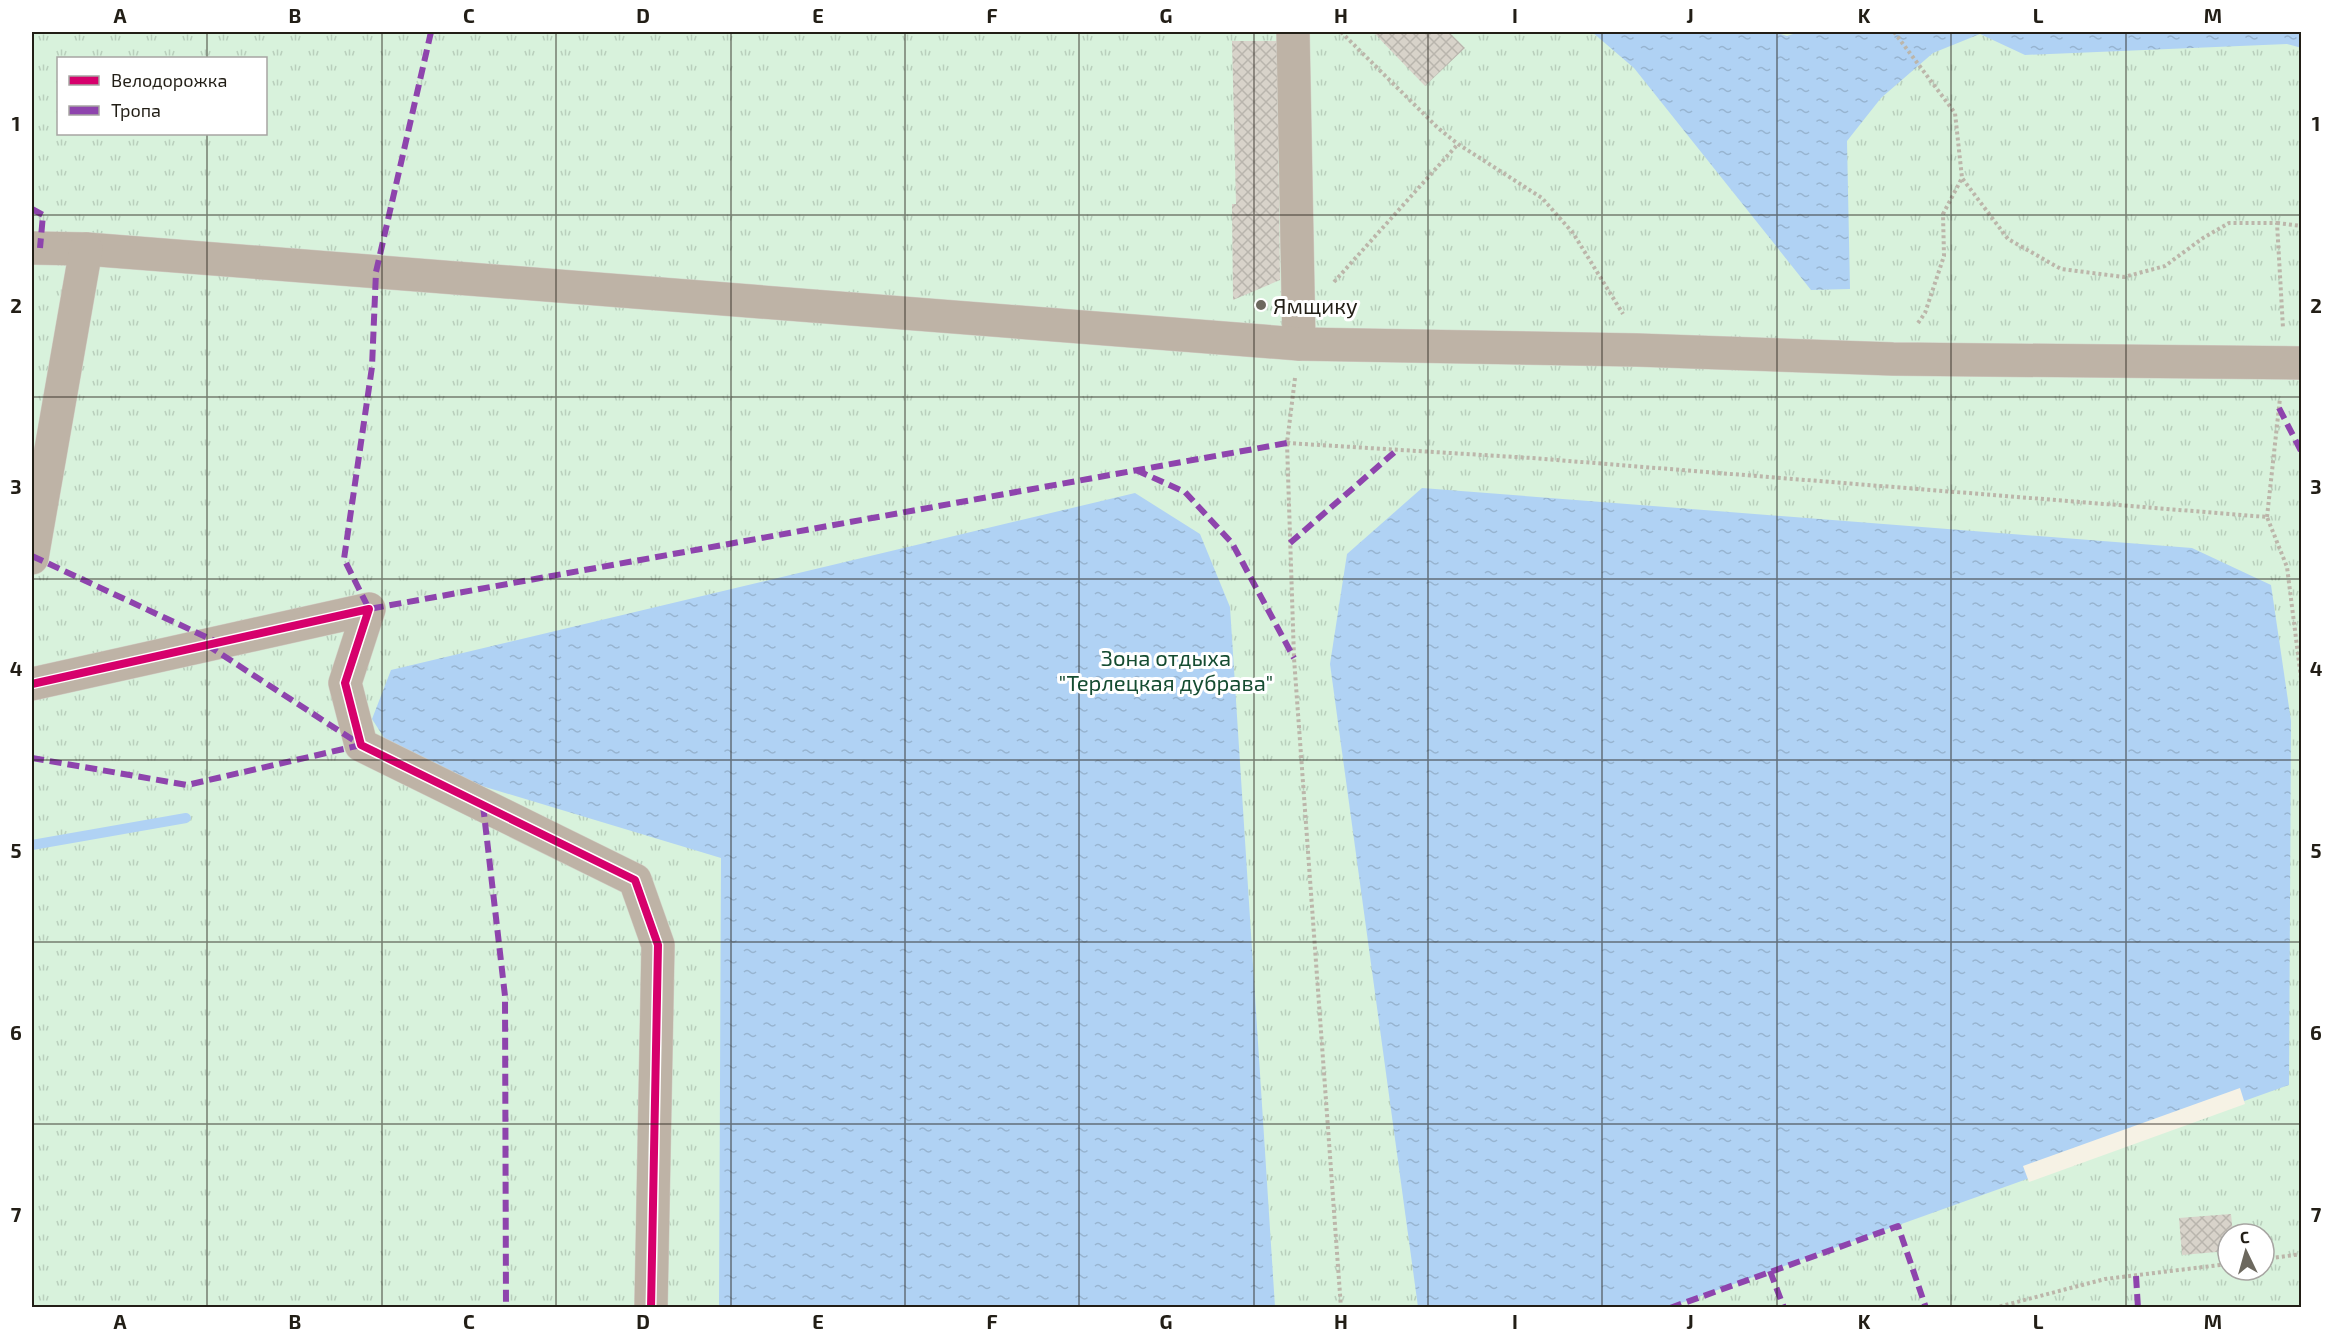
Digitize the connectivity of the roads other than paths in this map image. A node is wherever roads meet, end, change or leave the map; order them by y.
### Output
1 (1293, 32) edge
2 (32, 248) edge
3 (86, 249) junction
4 (1299, 333) junction
5 (2294, 364) edge
6 (32, 558) edge
7 (32, 684) edge
8 (651, 1308) edge

1 - 4 street
2 - 3 street
3 - 4 street
3 - 6 street
4 - 5 street
7 - 8 street

